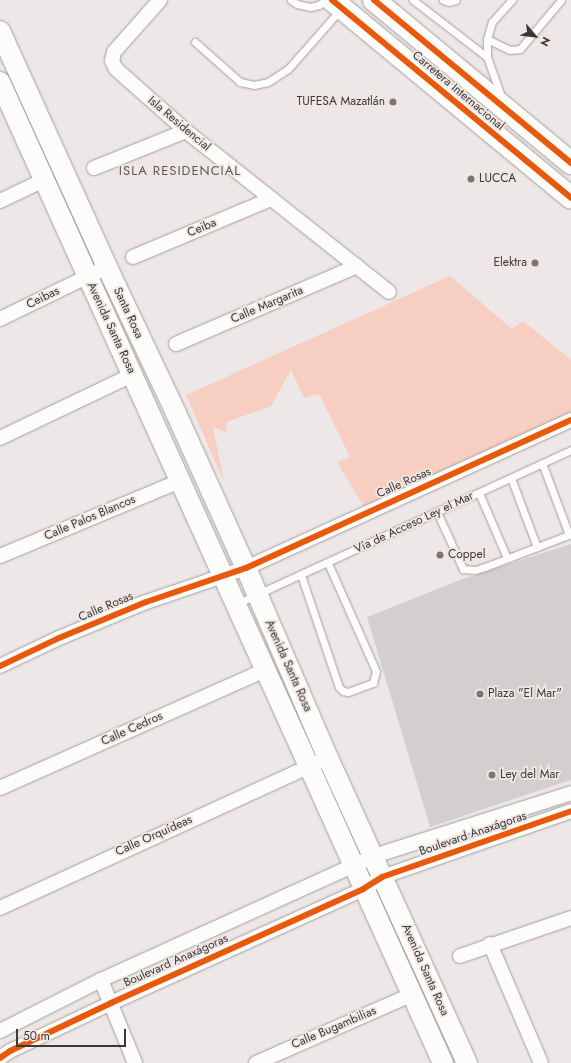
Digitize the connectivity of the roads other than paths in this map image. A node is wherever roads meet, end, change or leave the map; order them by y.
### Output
1 (160, 0) edge
2 (291, 0) edge
3 (374, 0) edge
4 (414, 0) edge
5 (443, 0) edge
6 (456, 0) edge
7 (512, 0) edge
8 (561, 0) edge
9 (340, 4) edge
10 (0, 31) edge
11 (488, 39) junction
12 (195, 42) dead end
13 (487, 57) junction
14 (19, 73) junction
15 (0, 82) edge
16 (505, 108) junction
17 (472, 117) junction
18 (186, 131) junction
19 (571, 163) edge
20 (94, 168) dead end
21 (44, 180) junction
22 (571, 198) edge
23 (270, 199) junction
24 (0, 200) edge
25 (133, 257) dead end
26 (357, 266) junction
27 (107, 268) junction
28 (87, 277) junction
29 (389, 292) dead end
30 (0, 319) edge
31 (176, 344) dead end
32 (132, 375) junction
33 (571, 420) edge
34 (0, 438) edge
35 (571, 450) edge
36 (542, 464) junction
37 (511, 478) junction
38 (180, 481) junction
39 (479, 493) junction
40 (437, 512) junction
41 (570, 534) edge
42 (537, 547) junction
43 (0, 556) edge
44 (507, 558) junction
45 (328, 563) junction
46 (246, 568) junction
47 (222, 575) junction
48 (302, 575) junction
49 (257, 596) junction
50 (236, 604) junction
51 (0, 666) edge
52 (265, 670) junction
53 (328, 758) junction
54 (308, 766) junction
55 (0, 788) edge
56 (571, 793) edge
57 (571, 811) edge
58 (374, 856) junction
59 (353, 865) junction
60 (382, 877) junction
61 (363, 889) junction
62 (0, 908) edge
63 (571, 918) edge
64 (490, 944) junction
65 (460, 956) dead end
66 (101, 980) junction
67 (413, 994) junction
68 (111, 1002) junction
69 (0, 1030) edge
70 (5, 1054) edge
71 (135, 1063) edge
72 (256, 1063) edge
73 (443, 1063) edge
74 (467, 1063) edge
75 (541, 1063) edge

1 - 18 street, Isla Residencial
2 - 9 lane
3 - 16 main road, Carretera Internacional
4 - 13 lane
5 - 6 lane
7 - 11 lane
8 - 11 lane
9 - 12 lane
9 - 17 main road, Carretera Internacional
10 - 14 main road, Santa Rosa
11 - 13 lane
13 - 16 lane
14 - 15 street
14 - 27 main road, Santa Rosa
15 - 21 main road, Avenida Santa Rosa
16 - 17 main road
16 - 19 main road, Carretera Internacional
17 - 22 main road, Carretera Internacional
18 - 20 street
18 - 23 street, Isla Residencial
21 - 24 street
21 - 28 main road, Avenida Santa Rosa
23 - 25 street, Ceiba
23 - 26 street, Isla Residencial
26 - 29 street, Isla Residencial
26 - 31 street, Calle Margarita
27 - 28 street, Ceibas
27 - 46 main road, Santa Rosa
28 - 30 street, Ceibas
28 - 32 main road, Avenida Santa Rosa
32 - 34 street
32 - 38 main road, Avenida Santa Rosa
33 - 46 street, Calle Rosas
35 - 36 lane, Vía de Acceso Ley el Mar
36 - 37 lane, Vía de Acceso Ley el Mar
36 - 41 lane
37 - 39 lane, Vía de Acceso Ley el Mar
37 - 42 lane
38 - 43 street, Calle Palos Blancos
38 - 47 main road, Avenida Santa Rosa
39 - 40 lane, Vía de Acceso Ley el Mar
39 - 44 lane
40 - 44 lane
40 - 45 lane, Vía de Acceso Ley el Mar
41 - 42 lane
42 - 44 lane
45 - 48 lane, Vía de Acceso Ley el Mar
45 - 48 lane
46 - 47 street
46 - 49 main road, Santa Rosa
47 - 50 main road, Avenida Santa Rosa
47 - 51 street, Calle Rosas
48 - 49 lane, Vía de Acceso Ley el Mar
49 - 50 lane
49 - 53 main road, Avenida Santa Rosa
50 - 52 main road, Avenida Santa Rosa
52 - 54 main road, Avenida Santa Rosa
52 - 55 street, Calle Cedros
53 - 54 street
53 - 58 main road, Avenida Santa Rosa
54 - 59 main road, Avenida Santa Rosa
54 - 62 street, Calle Orquídeas
56 - 58 street, Boulevard Anaxágoras
57 - 60 street, Boulevard Anaxágoras
58 - 59 street
58 - 60 main road, Avenida Santa Rosa
59 - 61 main road, Avenida Santa Rosa
59 - 66 street, Boulevard Anaxágoras
60 - 61 street
60 - 74 main road, Avenida Santa Rosa
61 - 67 main road, Avenida Santa Rosa
61 - 68 street, Boulevard Anaxágoras
63 - 64 street
64 - 65 street
64 - 75 street
66 - 68 street
66 - 69 street, Boulevard Anaxágoras
67 - 72 street, Calle Bugambilias
67 - 73 main road, Avenida Santa Rosa
68 - 70 street, Boulevard Anaxágoras
68 - 71 street
69 - 70 street

